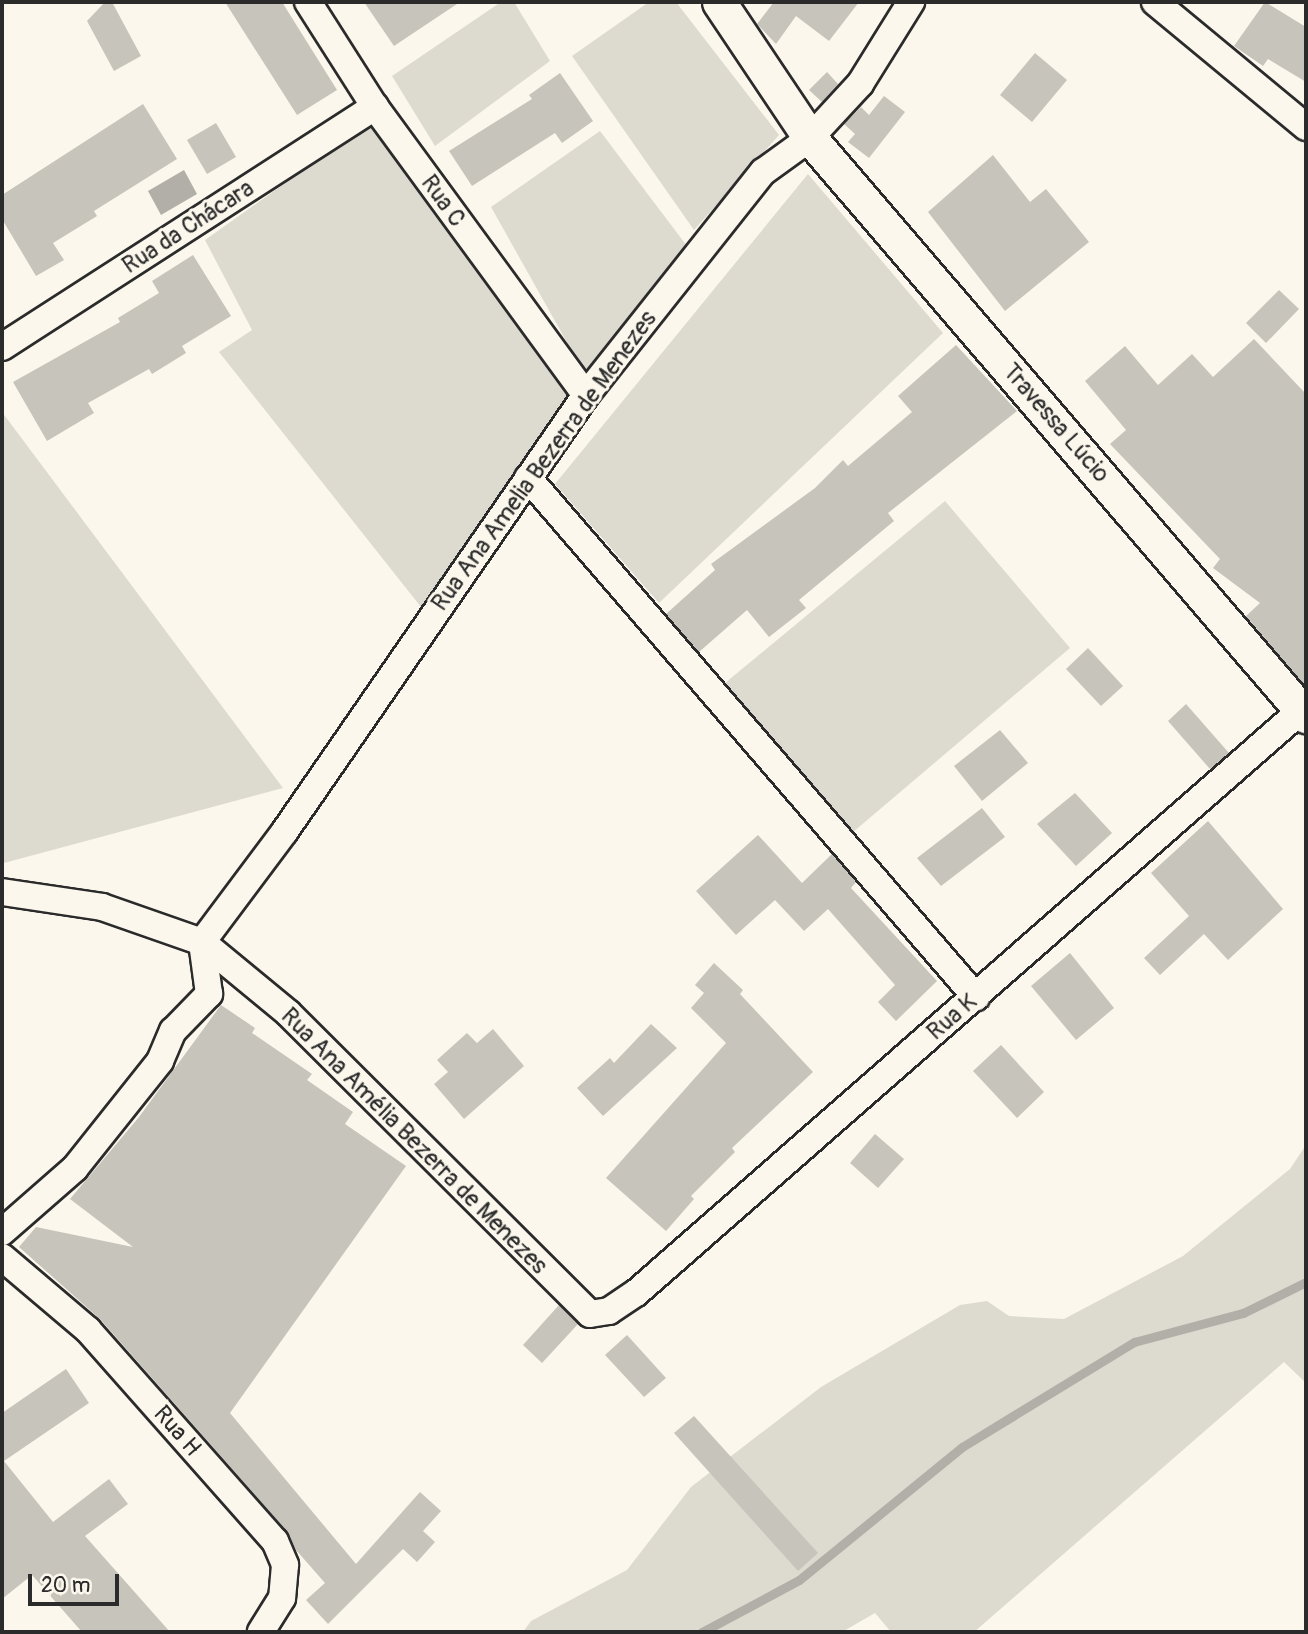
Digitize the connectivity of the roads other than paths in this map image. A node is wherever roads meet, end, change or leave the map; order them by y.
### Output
1 (308, 2) edge
2 (719, 2) edge
3 (911, 2) edge
4 (1156, 2) edge
5 (375, 107) junction
6 (1306, 127) edge
7 (810, 138) junction
8 (2, 347) edge
9 (586, 395) junction
10 (528, 478) junction
11 (1305, 710) edge
12 (2, 892) edge
13 (202, 942) junction
14 (976, 997) junction
15 (2, 1232) edge
16 (2, 1257) edge
17 (590, 1314) joint
18 (261, 1632) edge

1 - 5 street, Rua C
2 - 7 street, Travessa Lúcio
3 - 7 street, Rua Ana Amelia Bezerra de Menezes
4 - 6 street
5 - 8 street, Rua da Chácara
5 - 9 street, Rua C
7 - 9 street, Rua Ana Amelia Bezerra de Menezes
7 - 11 street, Travessa Lúcio
9 - 10 street, Rua Ana Amelia Bezerra de Menezes
10 - 13 street, Rua Ana Amelia Bezerra de Menezes
10 - 14 street
11 - 14 street, Rua K
12 - 13 street, Rua Ana Amélia Bezerra de Menezes
13 - 15 street
13 - 17 street, Rua Ana Amélia Bezerra de Menezes
14 - 17 street, Rua K
16 - 18 street, Rua H

